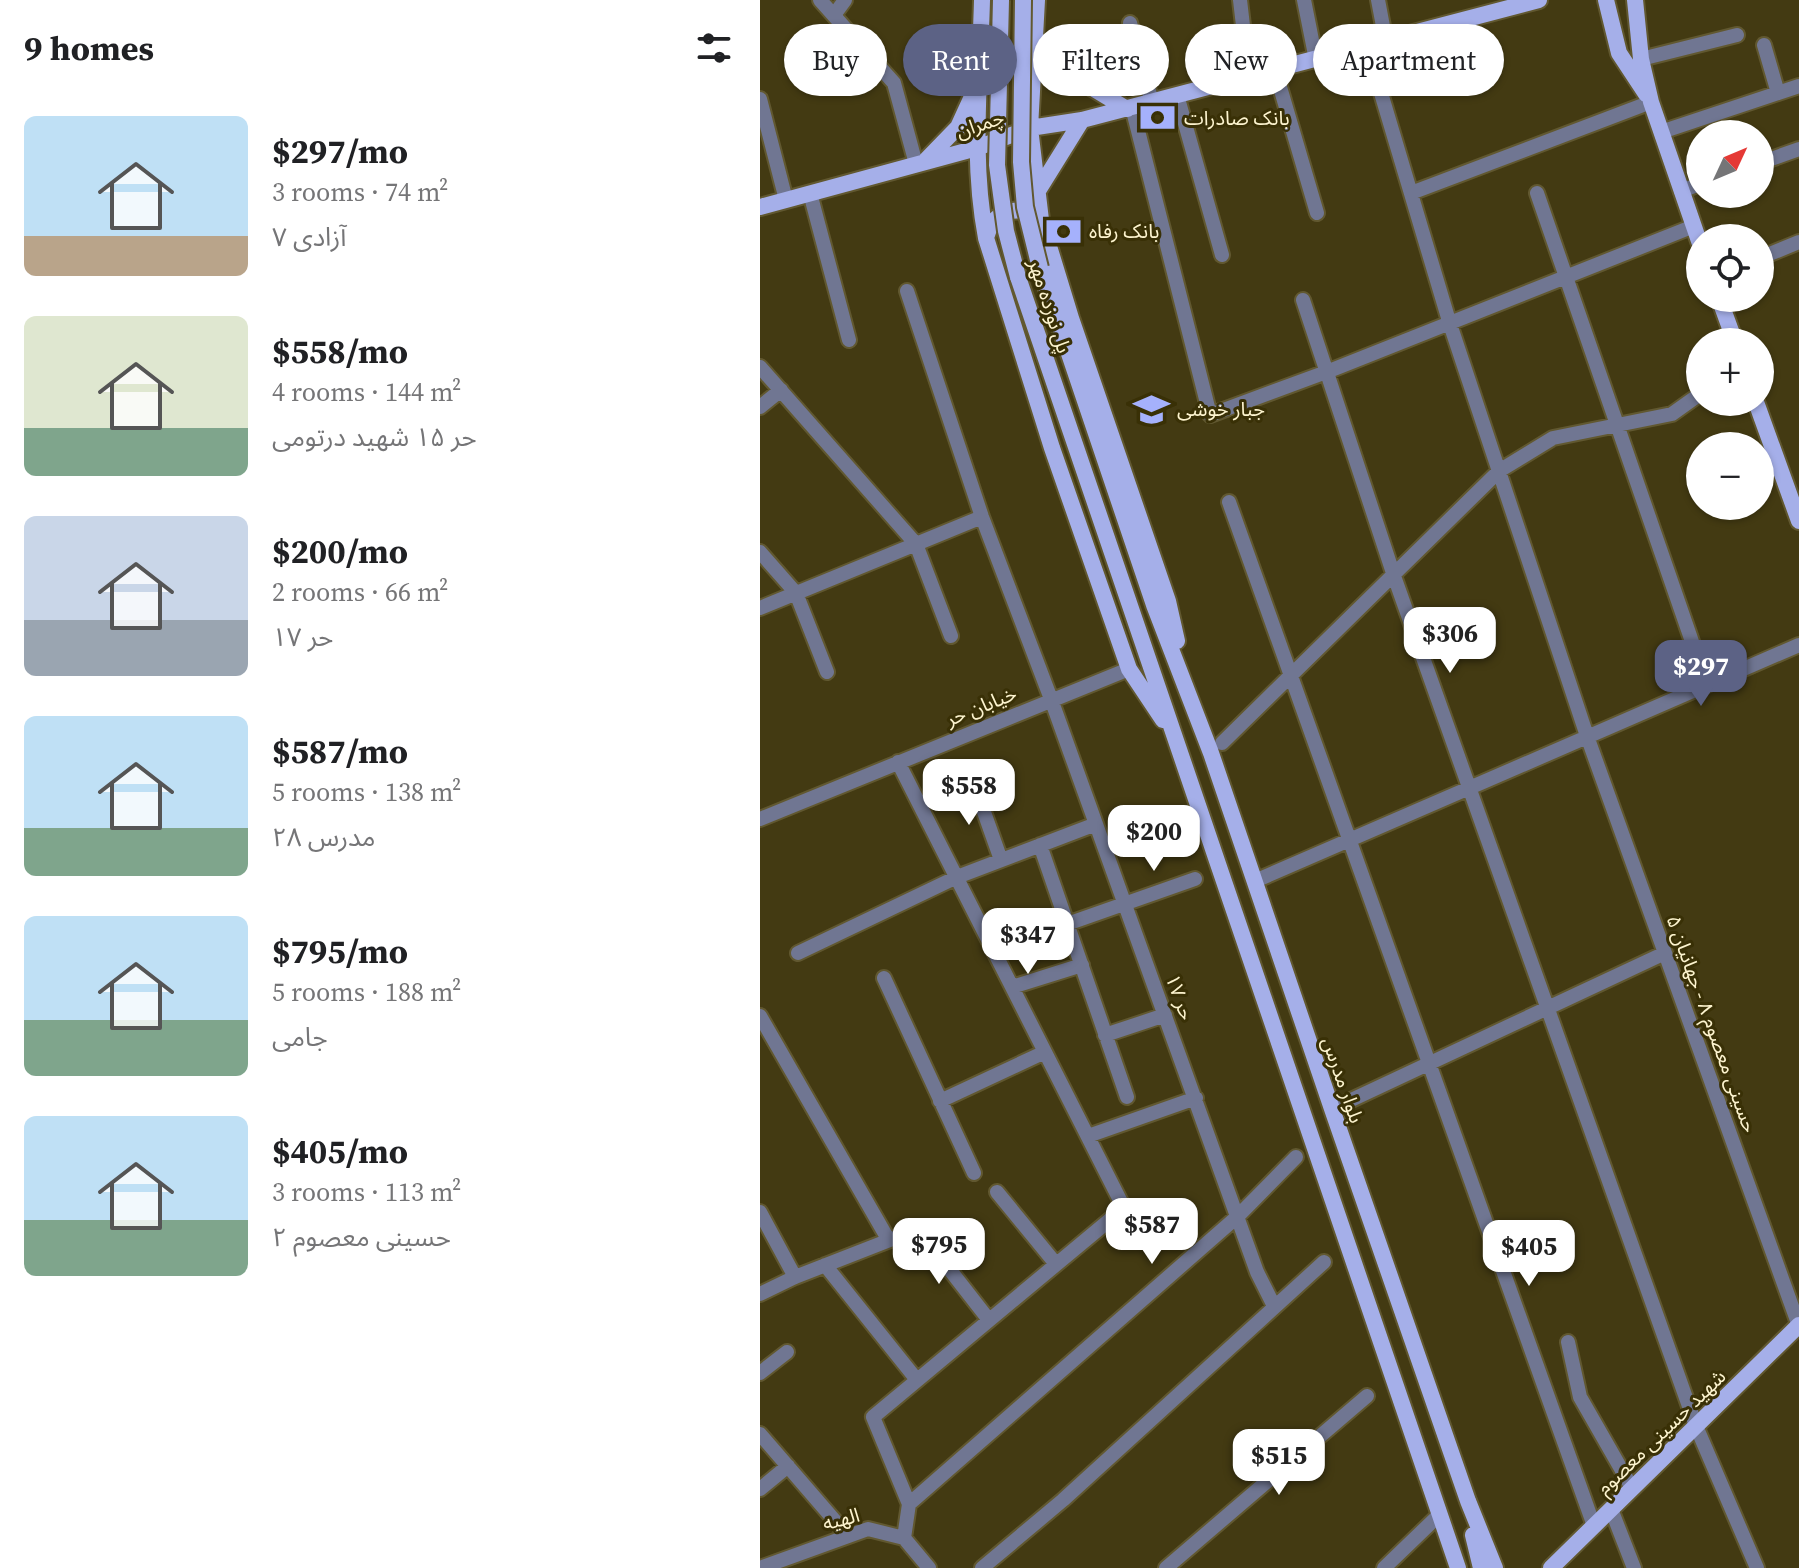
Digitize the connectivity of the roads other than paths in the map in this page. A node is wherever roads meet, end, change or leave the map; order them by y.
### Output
1 (820, 0) edge
2 (845, 0) edge
3 (982, 0) edge
4 (1001, 0) edge
5 (1023, 0) edge
6 (1037, 0) edge
7 (1240, 0) edge
8 (1304, 0) edge
9 (1378, 0) edge
10 (1539, 0) edge
11 (1606, 0) edge
12 (1635, 0) edge
13 (834, 15) junction
14 (1130, 23) dead end
15 (981, 24) edge
16 (1036, 24) edge
17 (1243, 24) edge
18 (1383, 24) edge
19 (1452, 24) edge
20 (1737, 35) dead end
21 (1313, 45) edge
22 (1764, 45) dead end
23 (1641, 59) junction
24 (1799, 86) edge
25 (1033, 88) edge
26 (1185, 93) edge
27 (1778, 93) junction
28 (1177, 95) junction
29 (972, 96) edge
30 (979, 96) edge
31 (1108, 96) edge
32 (1283, 96) edge
33 (1382, 96) edge
34 (760, 99) edge
35 (1152, 102) junction
36 (1651, 102) junction
37 (1129, 108) junction
38 (1082, 120) junction
39 (1030, 128) junction
40 (1661, 132) junction
41 (977, 148) junction
42 (1799, 149) edge
43 (1774, 158) edge
44 (920, 163) junction
45 (1686, 189) edge
46 (1681, 191) junction
47 (810, 193) junction
48 (1411, 193) junction
49 (1537, 193) dead end
50 (1036, 194) junction
51 (786, 200) junction
52 (760, 207) edge
53 (1317, 213) dead end
54 (1041, 220) junction
55 (1693, 224) edge
56 (1686, 229) edge
57 (986, 238) junction
58 (1799, 242) edge
59 (1774, 252) edge
60 (1222, 255) dead end
61 (1566, 276) junction
62 (907, 291) dead end
63 (1303, 300) dead end
64 (1449, 321) junction
65 (849, 340) dead end
66 (760, 367) edge
67 (1329, 371) junction
68 (781, 390) junction
69 (1686, 404) edge
70 (760, 407) edge
71 (1762, 416) edge
72 (1617, 424) junction
73 (1499, 471) junction
74 (1795, 499) edge
75 (1229, 502) dead end
76 (982, 517) junction
77 (1799, 521) edge
78 (916, 544) junction
79 (760, 552) edge
80 (1394, 576) junction
81 (796, 593) junction
82 (1154, 605) joint
83 (760, 608) edge
84 (951, 636) dead end
85 (1799, 645) edge
86 (1129, 669) junction
87 (827, 672) dead end
88 (1291, 678) junction
89 (1187, 685) junction
90 (1707, 685) junction
91 (1051, 699) junction
92 (1587, 736) junction
93 (1176, 739) junction
94 (1222, 743) dead end
95 (898, 762) junction
96 (973, 781) dead end
97 (1471, 787) junction
98 (760, 819) edge
99 (1096, 824) junction
100 (1349, 840) junction
101 (1040, 845) junction
102 (1001, 860) junction
103 (957, 877) junction
104 (1195, 879) dead end
105 (1255, 881) junction
106 (1125, 902) junction
107 (1067, 924) junction
108 (798, 953) dead end
109 (1665, 953) junction
110 (1082, 965) junction
111 (884, 978) dead end
112 (1012, 987) junction
113 (1549, 1008) junction
114 (1165, 1015) junction
115 (760, 1016) edge
116 (1105, 1035) junction
117 (1045, 1052) junction
118 (1429, 1063) junction
119 (1127, 1097) dead end
120 (1196, 1098) junction
121 (940, 1101) junction
122 (1332, 1109) junction
123 (1088, 1136) junction
124 (1296, 1157) dead end
125 (974, 1173) dead end
126 (997, 1192) dead end
127 (760, 1212) edge
128 (1238, 1216) junction
129 (888, 1239) junction
130 (1324, 1262) dead end
131 (1056, 1264) junction
132 (825, 1265) junction
133 (795, 1277) junction
134 (760, 1294) edge
135 (1274, 1306) junction
136 (989, 1320) junction
137 (1799, 1325) edge
138 (1568, 1342) dead end
139 (787, 1352) dead end
140 (760, 1373) edge
141 (917, 1380) junction
142 (1367, 1396) dead end
143 (1696, 1426) junction
144 (760, 1434) edge
145 (788, 1466) junction
146 (1632, 1488) junction
147 (760, 1489) edge
148 (1468, 1501) junction
149 (909, 1504) junction
150 (1611, 1509) junction
151 (1439, 1515) junction
152 (1594, 1526) junction
153 (848, 1536) junction
154 (904, 1538) junction
155 (930, 1566) edge
156 (760, 1568) edge
157 (982, 1568) edge
158 (1166, 1568) edge
159 (1384, 1568) edge
160 (1458, 1568) edge
161 (1481, 1568) edge
162 (1495, 1568) edge
163 (1551, 1568) edge
164 (1634, 1568) edge
165 (1757, 1568) edge

1 - 13 street
2 - 13 street
3 - 15 main road
4 - 93 main road, پل نوزده مهر, bridge
5 - 82 main road, پل نوزده مهر, bridge
6 - 16 main road
7 - 17 street
8 - 21 street
9 - 18 street
10 - 19 main road, چمران
11 - 36 main road
12 - 23 main road
13 - 44 street
14 - 35 street
20 - 23 street
22 - 27 street
23 - 36 main road
24 - 27 street
25 - 39 main road
26 - 28 main road, چمران
27 - 40 street
28 - 35 main road, چمران
28 - 60 street
29 - 44 main road
30 - 41 main road
31 - 37 main road
32 - 53 street
33 - 48 street, حسینی معصوم ۸ - جهانیان ۵
34 - 51 street
35 - 37 main road, چمران
36 - 40 main road
36 - 48 street
37 - 38 main road, چمران
37 - 67 street
38 - 39 main road, چمران
38 - 50 main road
39 - 41 main road, چمران
39 - 50 main road
40 - 46 main road
41 - 44 main road, چمران
41 - 57 main road
42 - 43 street
44 - 47 main road, چمران
45 - 46 street
46 - 55 main road
47 - 51 main road, چمران
47 - 65 street
48 - 64 street, حسینی معصوم ۸ - جهانیان ۵
49 - 61 street
50 - 54 main road
51 - 52 main road, چمران
54 - 57 main road
54 - 89 main road
56 - 61 street
57 - 86 main road
58 - 59 street
61 - 64 street
61 - 72 street
62 - 76 street, حر ۱۷
63 - 67 street
64 - 67 street
64 - 73 street, حسینی معصوم ۸ - جهانیان ۵
66 - 68 street
67 - 80 street
68 - 70 street
68 - 78 street
69 - 72 street
71 - 74 main road
72 - 73 street
72 - 90 street
73 - 80 street
73 - 92 street, حسینی معصوم ۸ - جهانیان ۵
74 - 77 main road
75 - 88 street
76 - 78 street
76 - 91 street, حر ۱۷
78 - 81 street
78 - 84 street
79 - 81 street
80 - 88 street
80 - 97 street
81 - 83 street
81 - 87 street
82 - 89 main road, بلوار مدرس
85 - 90 street
86 - 91 street, خیابان حر
86 - 93 main road
88 - 94 street
88 - 100 street
89 - 105 main road, بلوار مدرس
90 - 92 street
91 - 95 street, خیابان حر
91 - 99 street, حر ۱۷
92 - 97 street
92 - 109 street, حسینی معصوم ۸ - جهانیان ۵
93 - 151 main road
95 - 98 street, خیابان حر
95 - 103 street
96 - 102 street
97 - 100 street
97 - 113 street
99 - 101 street
99 - 106 street, حر ۱۷
100 - 105 street
100 - 118 street
101 - 102 street
101 - 107 street
102 - 103 street
103 - 108 street
103 - 112 street
104 - 106 street
105 - 122 main road, بلوار مدرس
106 - 107 street
106 - 114 street, حر ۱۷
107 - 110 street
109 - 113 street
109 - 137 street, حسینی معصوم ۸ - جهانیان ۵
110 - 112 street
110 - 116 street
111 - 121 street
112 - 117 street
113 - 118 street
113 - 143 street
114 - 116 street
114 - 120 street, حر ۱۷
115 - 129 street
116 - 119 street
117 - 121 street
117 - 123 street
118 - 122 street
118 - 152 street
120 - 123 street
120 - 128 street, حر ۱۷
121 - 125 street
122 - 148 main road, بلوار مدرس
123 - 131 street
124 - 128 street
126 - 131 street
127 - 133 street
128 - 135 street, حر ۱۷
128 - 149 street
129 - 132 street
129 - 136 street
130 - 135 street
131 - 136 street
132 - 133 street
132 - 141 street
133 - 134 street
135 - 157 street
136 - 141 street
137 - 143 main road, شهید حسینی معصوم
138 - 146 street
139 - 140 street
141 - 149 street
142 - 158 street
143 - 146 main road, شهید حسینی معصوم
143 - 165 street
144 - 145 street
145 - 147 street
145 - 153 street
146 - 150 main road, شهید حسینی معصوم
148 - 161 main road
148 - 162 main road, بلوار مدرس
149 - 154 street
150 - 152 main road, شهید حسینی معصوم
150 - 164 street
151 - 159 street
151 - 160 main road
152 - 163 main road, شهید حسینی معصوم
153 - 154 street, الهیه
153 - 156 street, الهیه
154 - 155 street

